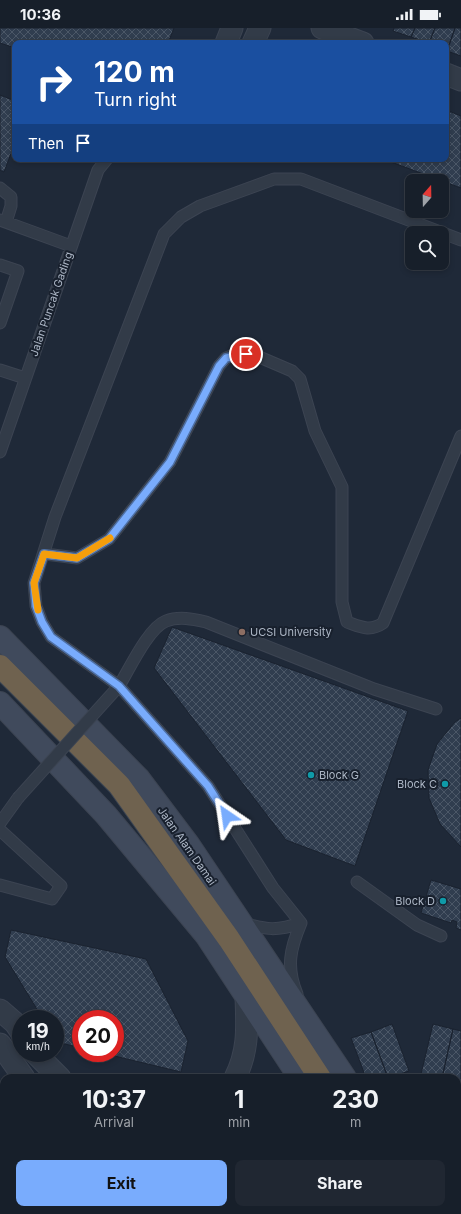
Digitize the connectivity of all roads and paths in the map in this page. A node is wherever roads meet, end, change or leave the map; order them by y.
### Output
1 (232, 28) edge
2 (260, 28) edge
3 (322, 28) edge
4 (227, 40) edge
5 (254, 40) edge
6 (354, 40) edge
7 (449, 75) edge
8 (461, 80) edge
9 (105, 162) edge
10 (0, 188) edge
11 (3, 221) edge
12 (461, 240) edge
13 (71, 246) junction
14 (0, 264) edge
15 (0, 324) edge
16 (0, 370) edge
17 (25, 378) junction
18 (461, 436) edge
19 (0, 452) edge
20 (44, 554) junction
21 (0, 637) edge
22 (0, 666) edge
23 (0, 676) edge
24 (119, 686) junction
25 (0, 703) edge
26 (436, 709) dead end
27 (0, 823) edge
28 (0, 830) edge
29 (357, 882) dead end
30 (0, 885) edge
31 (240, 922) junction
32 (301, 923) junction
33 (441, 936) dead end
34 (246, 997) junction
35 (0, 1010) edge
36 (12, 1020) edge
37 (314, 1034) junction
38 (0, 1044) edge
39 (45, 1062) edge
40 (21, 1074) edge
41 (56, 1074) edge
42 (237, 1074) edge
43 (297, 1074) edge
44 (311, 1074) edge
45 (317, 1074) edge
46 (342, 1074) edge

1 - 4 street
2 - 5 street
3 - 6 street
7 - 8 street
9 - 13 lane, Jalan Puncak Gading
10 - 11 lane
11 - 13 lane
12 - 20 lane
13 - 17 lane, Jalan Puncak Gading
14 - 15 lane
16 - 17 lane
17 - 19 lane, Jalan Puncak Gading
18 - 20 lane
20 - 24 lane
21 - 31 main road, Jalan Alam Damai
22 - 45 highway
23 - 44 highway
24 - 26 lane
24 - 27 lane, bridge
24 - 32 lane
25 - 34 main road
28 - 30 lane
29 - 33 lane
31 - 32 lane
31 - 37 main road, Jalan Alam Damai
32 - 37 lane
34 - 42 street
34 - 43 main road
35 - 36 street
37 - 46 main road, Jalan Alam Damai
38 - 40 street
39 - 41 street

